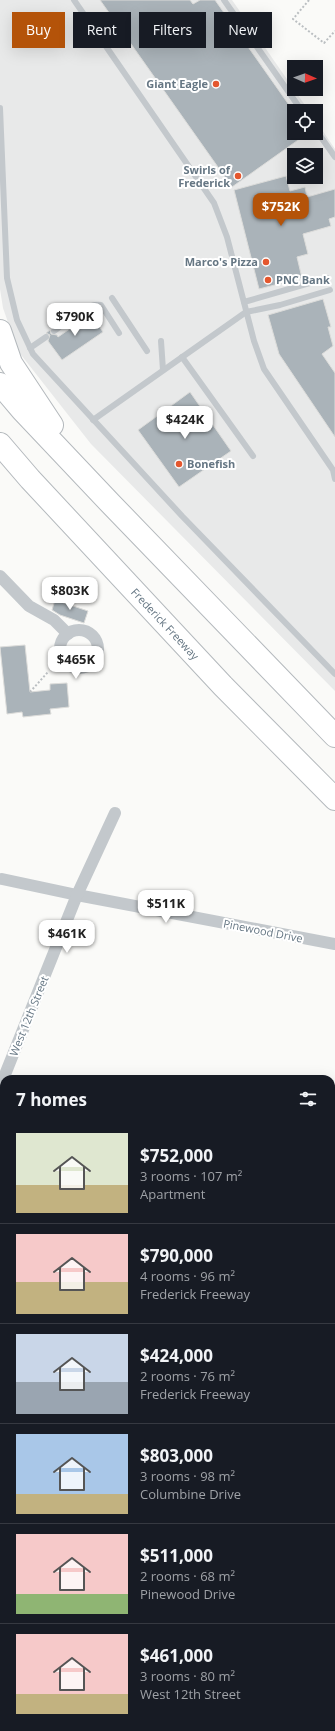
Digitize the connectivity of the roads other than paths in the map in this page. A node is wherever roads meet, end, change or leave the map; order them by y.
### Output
1 (74, 0) edge
2 (224, 0) edge
3 (297, 104) edge
4 (0, 108) edge
5 (323, 140) edge
6 (335, 157) edge
7 (327, 278) dead end
8 (330, 290) dead end
9 (112, 298) dead end
10 (244, 302) junction
11 (246, 312) junction
12 (0, 331) edge
13 (54, 331) dead end
14 (119, 333) dead end
15 (46, 337) dead end
16 (161, 341) dead end
17 (30, 348) junction
18 (147, 351) dead end
19 (182, 357) junction
20 (163, 370) junction
21 (0, 384) edge
22 (93, 420) junction
23 (0, 444) edge
24 (253, 456) dead end
25 (0, 469) edge
26 (334, 469) edge
27 (30, 479) junction
28 (335, 479) edge
29 (110, 503) junction
30 (0, 576) edge
31 (68, 634) dead end
32 (335, 674) edge
33 (335, 736) edge
34 (335, 798) edge
35 (114, 813) dead end
36 (2, 879) dead end
37 (78, 895) junction
38 (335, 944) edge
39 (6, 1075) edge

1 - 10 lane
2 - 3 lane
4 - 17 lane
5 - 6 lane
7 - 10 lane
8 - 11 lane
9 - 18 lane
10 - 11 lane
11 - 19 lane
11 - 26 lane
12 - 29 highway
13 - 14 lane
15 - 17 lane
16 - 20 lane
17 - 22 lane
19 - 20 lane
19 - 24 lane
20 - 22 lane
21 - 29 highway
22 - 32 lane
23 - 27 highway, Frederick Freeway
25 - 27 highway
26 - 28 lane
27 - 34 highway, Frederick Freeway
29 - 33 highway
30 - 31 street
35 - 37 street, West 12th Street
36 - 37 street, Pinewood Drive
37 - 38 street, Pinewood Drive
37 - 39 street, West 12th Street

